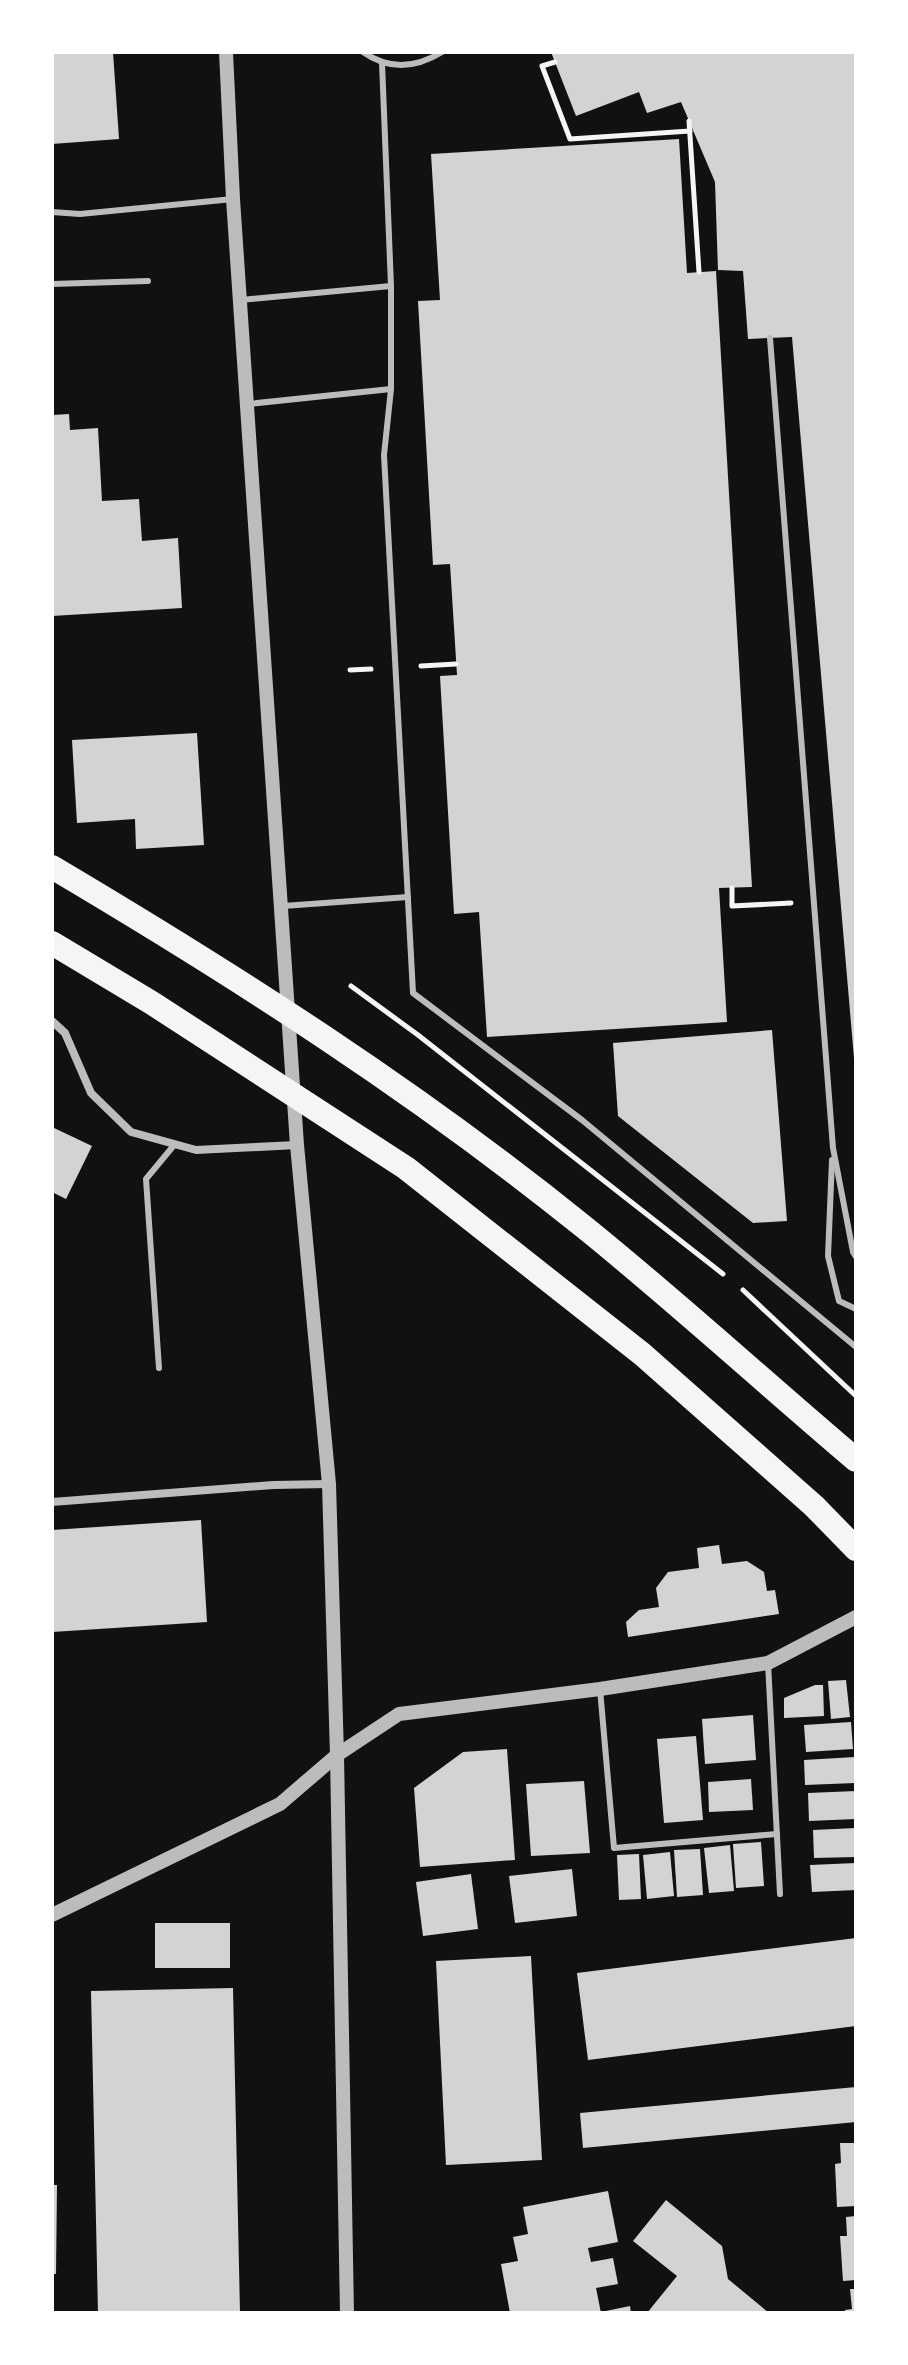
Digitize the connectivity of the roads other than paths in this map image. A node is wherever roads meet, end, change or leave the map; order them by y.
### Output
1 (226, 52) edge
2 (363, 52) edge
3 (442, 52) edge
4 (382, 63) junction
5 (233, 199) junction
6 (52, 212) edge
7 (148, 281) dead end
8 (52, 284) edge
9 (391, 286) junction
10 (241, 300) junction
11 (770, 338) dead end
12 (391, 389) junction
13 (248, 404) junction
14 (52, 867) edge
15 (408, 897) junction
16 (283, 906) junction
17 (52, 943) edge
18 (52, 1021) edge
19 (175, 1144) junction
20 (297, 1145) junction
21 (833, 1148) junction
22 (856, 1257) edge
23 (856, 1309) edge
24 (856, 1347) edge
25 (159, 1368) dead end
26 (856, 1460) edge
27 (329, 1484) junction
28 (52, 1502) edge
29 (856, 1549) edge
30 (855, 1619) edge
31 (768, 1663) junction
32 (600, 1689) junction
33 (337, 1755) junction
34 (777, 1834) junction
35 (780, 1894) dead end
36 (52, 1915) edge
37 (347, 2313) edge

1 - 5 street
2 - 4 lane
3 - 4 lane
4 - 9 lane
5 - 6 lane
5 - 10 street
7 - 8 lane
9 - 10 lane
9 - 12 lane
10 - 13 street
11 - 21 lane
12 - 13 lane
12 - 15 lane
13 - 16 street
14 - 26 highway
15 - 16 lane
15 - 24 lane
16 - 20 street
17 - 29 highway
18 - 19 street
19 - 20 street
19 - 25 lane
20 - 27 street
21 - 22 lane
21 - 23 lane
27 - 28 street
27 - 33 street
30 - 31 street
31 - 32 street
31 - 34 lane
32 - 33 street
32 - 34 lane
33 - 36 street
33 - 37 street
34 - 35 lane

